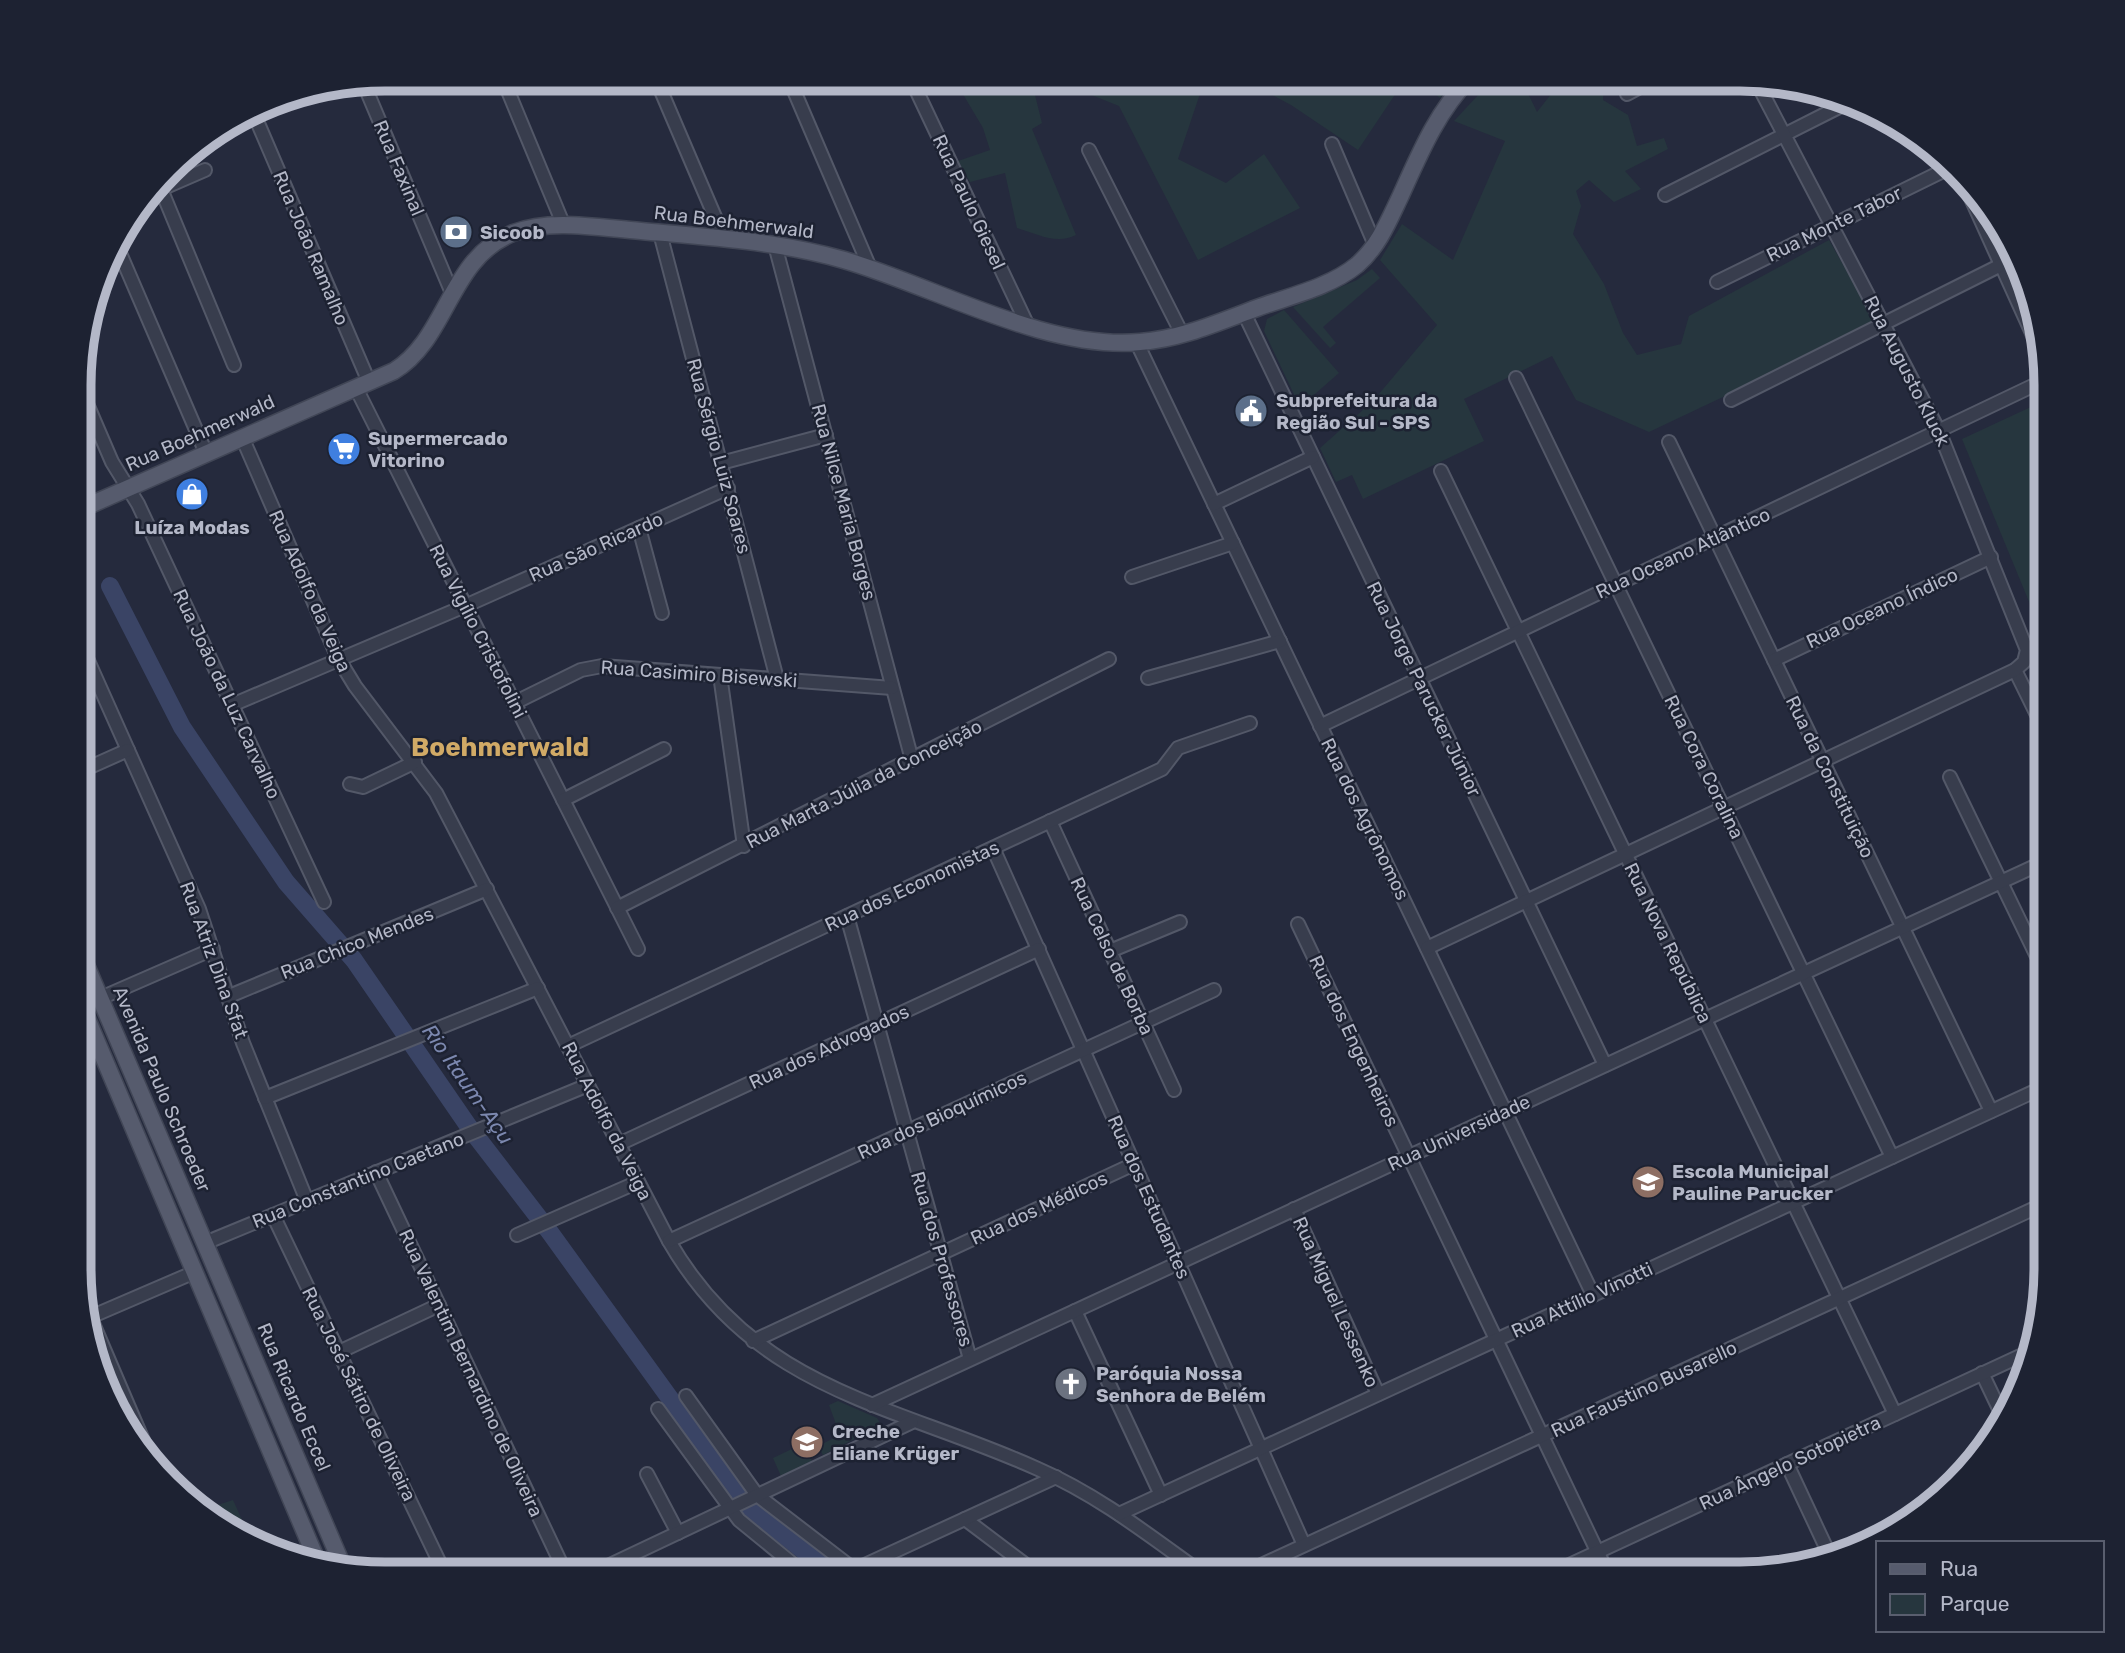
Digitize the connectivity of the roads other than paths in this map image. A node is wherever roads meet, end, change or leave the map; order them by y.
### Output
1 (508, 91) edge
2 (661, 91) edge
3 (794, 91) edge
4 (917, 91) edge
5 (1460, 91) edge
6 (1633, 91) edge
7 (367, 92) edge
8 (1763, 92) edge
9 (1627, 94) dead end
10 (1838, 108) edge
11 (257, 120) edge
12 (1786, 134) junction
13 (1332, 144) dead end
14 (1089, 150) dead end
15 (205, 170) dead end
16 (1942, 171) edge
17 (169, 185) edge
18 (1665, 195) dead end
19 (159, 197) edge
20 (1977, 212) edge
21 (1833, 225) junction
22 (564, 226) junction
23 (660, 233) junction
24 (724, 238) junction
25 (775, 245) junction
26 (1375, 245) junction
27 (121, 255) edge
28 (2001, 265) junction
29 (870, 268) junction
30 (1717, 282) dead end
31 (452, 293) junction
32 (1244, 313) junction
33 (2027, 321) edge
34 (1027, 324) junction
35 (1884, 324) junction
36 (1182, 334) junction
37 (1137, 343) junction
38 (234, 365) dead end
39 (1516, 378) dead end
40 (362, 385) junction
41 (2034, 385) edge
42 (1731, 400) dead end
43 (91, 413) edge
44 (1939, 431) junction
45 (826, 435) junction
46 (242, 437) junction
47 (1669, 442) dead end
48 (206, 453) junction
49 (1313, 457) junction
50 (721, 463) junction
51 (1440, 471) dead end
52 (128, 487) junction
53 (727, 488) junction
54 (91, 504) edge
55 (1214, 504) junction
56 (639, 528) junction
57 (1715, 538) junction
58 (1233, 543) junction
59 (1991, 557) junction
60 (1132, 577) dead end
61 (1616, 585) junction
62 (465, 606) junction
63 (662, 612) dead end
64 (1518, 632) junction
65 (1280, 641) junction
66 (338, 658) junction
67 (1109, 659) dead end
68 (1774, 660) junction
69 (91, 667) edge
70 (2015, 670) junction
71 (720, 675) junction
72 (1147, 678) dead end
73 (777, 679) junction
74 (1419, 679) junction
75 (892, 688) junction
76 (514, 703) junction
77 (232, 705) junction
78 (2034, 709) edge
79 (1250, 723) dead end
80 (1321, 726) junction
81 (664, 749) dead end
82 (128, 750) junction
83 (912, 760) junction
84 (1823, 761) junction
85 (415, 762) junction
86 (91, 766) edge
87 (1950, 777) dead end
88 (350, 783) dead end
89 (563, 800) junction
90 (1724, 808) junction
91 (1050, 821) junction
92 (744, 846) junction
93 (993, 848) junction
94 (1625, 855) junction
95 (2034, 867) edge
96 (2001, 882) junction
97 (487, 889) junction
98 (324, 902) dead end
99 (1526, 902) junction
100 (617, 908) junction
101 (847, 916) junction
102 (1180, 922) dead end
103 (1298, 924) dead end
104 (1902, 927) junction
105 (1427, 948) junction
106 (213, 949) junction
107 (1039, 949) junction
108 (638, 950) dead end
109 (2034, 950) edge
110 (1110, 951) junction
111 (1803, 973) junction
112 (91, 977) edge
113 (538, 988) junction
114 (1214, 990) dead end
115 (227, 996) junction
116 (100, 998) junction
117 (91, 1001) edge
118 (1704, 1019) junction
119 (1143, 1023) junction
120 (877, 1024) junction
121 (91, 1028) edge
122 (568, 1046) junction
123 (1084, 1050) junction
124 (1605, 1065) junction
125 (588, 1085) junction
126 (1174, 1090) dead end
127 (2034, 1091) edge
128 (265, 1098) junction
129 (1991, 1111) junction
130 (1505, 1112) junction
131 (906, 1131) junction
132 (619, 1144) junction
133 (1409, 1156) junction
134 (1892, 1157) junction
135 (1134, 1164) junction
136 (376, 1172) junction
137 (638, 1182) junction
138 (307, 1201) junction
139 (1793, 1203) junction
140 (1294, 1209) junction
141 (2034, 1209) edge
142 (273, 1215) junction
143 (517, 1235) dead end
144 (669, 1241) junction
145 (205, 1243) junction
146 (941, 1254) junction
147 (1178, 1263) junction
148 (195, 1272) junction
149 (1593, 1295) junction
150 (1839, 1299) junction
151 (439, 1306) junction
152 (1075, 1311) junction
153 (95, 1315) edge
154 (1496, 1340) junction
155 (753, 1341) junction
156 (103, 1349) edge
157 (339, 1352) junction
158 (2020, 1356) edge
159 (970, 1360) junction
160 (1982, 1373) junction
161 (1378, 1394) junction
162 (686, 1396) dead end
163 (872, 1405) junction
164 (1999, 1408) edge
165 (658, 1409) dead end
166 (1895, 1414) junction
167 (135, 1422) edge
168 (912, 1422) junction
169 (1542, 1436) junction
170 (1261, 1449) junction
171 (1787, 1464) junction
172 (648, 1474) dead end
173 (1056, 1477) junction
174 (1161, 1495) junction
175 (754, 1497) junction
176 (734, 1506) junction
177 (1119, 1514) junction
178 (965, 1519) junction
179 (678, 1533) junction
180 (1304, 1545) junction
181 (1826, 1549) edge
182 (1597, 1552) junction
183 (314, 1553) edge
184 (339, 1558) edge
185 (439, 1562) edge
186 (560, 1562) edge
187 (616, 1562) edge
188 (789, 1562) edge
189 (843, 1562) edge
190 (877, 1562) edge
191 (1022, 1562) edge
192 (1186, 1562) edge
193 (1268, 1562) edge
194 (1576, 1562) edge
195 (1602, 1562) edge

1 - 22 street
2 - 24 street
3 - 29 street
4 - 34 street, Rua Paulo Giesel
5 - 26 main road, Rua Boehmerwald
6 - 9 street
7 - 31 street, Rua Faxinal
8 - 12 street, Rua Augusto Kluck
10 - 12 street
11 - 40 street, Rua João Ramalho
12 - 18 street
12 - 21 street, Rua Augusto Kluck
13 - 26 street
14 - 36 street
15 - 17 street
16 - 21 street, Rua Monte Tabor
19 - 38 street
20 - 28 street
21 - 30 street, Rua Monte Tabor
21 - 35 street, Rua Augusto Kluck
22 - 23 main road, Rua Boehmerwald
22 - 31 main road, Rua Boehmerwald
23 - 24 main road, Rua Boehmerwald
23 - 50 street, Rua Sérgio Luiz Soares
24 - 25 main road, Rua Boehmerwald
25 - 29 main road, Rua Boehmerwald
25 - 45 street, Rua Nilce Maria Borges
26 - 32 main road, Rua Boehmerwald
27 - 48 street
28 - 33 street
28 - 35 street
29 - 34 main road, Rua Boehmerwald
31 - 40 main road, Rua Boehmerwald
32 - 36 main road, Rua Boehmerwald
32 - 49 street, Rua Jorge Parucker Júnior
34 - 37 main road, Rua Boehmerwald
35 - 42 street
35 - 44 street, Rua Augusto Kluck
36 - 37 main road, Rua Boehmerwald
37 - 55 street, Rua dos Agrônomos
39 - 61 street, Rua Cora Coralina
40 - 46 main road, Rua Boehmerwald
40 - 62 street, Rua Vigílio Cristofolini
41 - 44 street, Rua Oceano Atlântico
43 - 52 street, Rua João da Luz Carvalho
44 - 57 street, Rua Oceano Atlântico
44 - 59 street, Rua Augusto Kluck
45 - 50 street
45 - 75 street, Rua Nilce Maria Borges
46 - 48 main road, Rua Boehmerwald
46 - 66 street, Rua Adolfo da Veiga
47 - 57 street, Rua da Constituição
48 - 52 main road, Rua Boehmerwald
49 - 55 street
49 - 74 street, Rua Jorge Parucker Júnior
50 - 53 street, Rua Sérgio Luiz Soares
51 - 64 street, Rua Nova República
52 - 54 main road, Rua Boehmerwald
52 - 77 street, Rua João da Luz Carvalho
53 - 56 street, Rua São Ricardo
53 - 73 street, Rua Sérgio Luiz Soares
55 - 58 street, Rua dos Agrônomos
56 - 62 street, Rua São Ricardo
56 - 63 street
57 - 61 street, Rua Oceano Atlântico
57 - 68 street, Rua da Constituição
58 - 60 street
58 - 65 street, Rua dos Agrônomos
59 - 68 street, Rua Oceano Índico
59 - 70 street, Rua Augusto Kluck
61 - 64 street, Rua Oceano Atlântico
61 - 90 street, Rua Cora Coralina
62 - 66 street, Rua São Ricardo
62 - 76 street, Rua Vigílio Cristofolini
64 - 74 street, Rua Oceano Atlântico
64 - 94 street, Rua Nova República
65 - 72 street
65 - 80 street, Rua dos Agrônomos
66 - 77 street, Rua São Ricardo
66 - 85 street, Rua Adolfo da Veiga
67 - 83 street, Rua Marta Júlia da Conceição
68 - 84 street, Rua da Constituição
69 - 82 street, Rua Atriz Dina Sfat
70 - 78 street
70 - 84 street
71 - 73 street, Rua Casimiro Bisewski
71 - 76 street, Rua Casimiro Bisewski
71 - 92 street
73 - 75 street, Rua Casimiro Bisewski
74 - 80 street, Rua Oceano Atlântico
74 - 99 street, Rua Jorge Parucker Júnior
75 - 83 street, Rua Nilce Maria Borges
76 - 89 street, Rua Vigílio Cristofolini
77 - 98 street, Rua João da Luz Carvalho
79 - 91 street, Rua dos Economistas
80 - 105 street, Rua dos Agrônomos
81 - 89 street
82 - 86 street
82 - 106 street, Rua Atriz Dina Sfat
83 - 92 street, Rua Marta Júlia da Conceição
84 - 90 street
84 - 104 street, Rua da Constituição
85 - 88 street
85 - 97 street, Rua Adolfo da Veiga
87 - 96 street
89 - 100 street, Rua Vigílio Cristofolini
90 - 94 street
90 - 111 street, Rua Cora Coralina
91 - 93 street, Rua dos Economistas
91 - 110 street, Rua Celso de Borba
92 - 100 street, Rua Marta Júlia da Conceição
93 - 101 street, Rua dos Economistas
93 - 107 street, Rua dos Estudantes
94 - 99 street
94 - 118 street, Rua Nova República
95 - 96 street, Rua Universidade
96 - 104 street, Rua Universidade
96 - 109 street
97 - 113 street, Rua Adolfo da Veiga
97 - 115 street, Rua Chico Mendes
99 - 105 street
99 - 124 street, Rua Jorge Parucker Júnior
100 - 108 street, Rua Vigílio Cristofolini
101 - 120 street, Rua dos Professores
101 - 122 street, Rua dos Economistas
102 - 110 street
103 - 133 street, Rua dos Engenheiros
104 - 111 street, Rua Universidade
104 - 129 street, Rua da Constituição
105 - 130 street, Rua dos Agrônomos
106 - 115 street, Rua Atriz Dina Sfat
106 - 116 street
107 - 120 street, Rua dos Advogados
107 - 123 street, Rua dos Estudantes
110 - 119 street, Rua Celso de Borba
111 - 118 street, Rua Universidade
111 - 134 street, Rua Cora Coralina
112 - 116 main road, Avenida Paulo Schroeder
113 - 122 street, Rua Adolfo da Veiga
113 - 128 street
114 - 119 street, Rua dos Bioquímicos
115 - 128 street, Rua Atriz Dina Sfat
116 - 117 street
116 - 145 main road, Avenida Paulo Schroeder
118 - 124 street, Rua Universidade
118 - 139 street, Rua Nova República
119 - 123 street, Rua dos Bioquímicos
119 - 126 street, Rua Celso de Borba
120 - 131 street, Rua dos Professores
120 - 132 street, Rua dos Advogados
121 - 148 main road
122 - 125 street, Rua Adolfo da Veiga
123 - 131 street, Rua dos Bioquímicos
123 - 135 street, Rua dos Estudantes
124 - 130 street, Rua Universidade
125 - 132 street, Rua Adolfo da Veiga
125 - 136 street, Rua Constantino Caetano
127 - 129 street, Rua Attílio Vinotti
128 - 138 street, Rua Atriz Dina Sfat
129 - 134 street, Rua Attílio Vinotti
130 - 133 street, Rua Universidade
130 - 149 street, Rua dos Agrônomos
131 - 144 street, Rua dos Bioquímicos
131 - 146 street, Rua dos Professores
132 - 137 street, Rua Adolfo da Veiga
133 - 140 street, Rua Universidade
133 - 154 street, Rua dos Engenheiros
134 - 139 street, Rua Attílio Vinotti
135 - 146 street, Rua dos Médicos
135 - 147 street, Rua dos Estudantes
136 - 138 street, Rua Constantino Caetano
136 - 151 street, Rua Valentim Bernardino de Oliveira
137 - 143 street
137 - 144 street, Rua Adolfo da Veiga
138 - 142 street, Rua Constantino Caetano
139 - 149 street, Rua Attílio Vinotti
139 - 150 street, Rua Nova República
140 - 147 street, Rua Universidade
140 - 161 street, Rua Miguel Lessenko
141 - 150 street, Rua Faustino Busarello
142 - 145 street, Rua Constantino Caetano
142 - 157 street, Rua José Sátiro de Oliveira
144 - 155 street, Rua Adolfo da Veiga
145 - 184 main road, Rua Ricardo Eccel
146 - 155 street, Rua dos Médicos
146 - 159 street, Rua dos Professores
147 - 152 street, Rua Universidade
147 - 170 street, Rua dos Estudantes
148 - 153 street
148 - 183 main road
149 - 154 street, Rua Attílio Vinotti
150 - 166 street, Rua Nova República
150 - 169 street, Rua Faustino Busarello
151 - 157 street
151 - 186 street, Rua Valentim Bernardino de Oliveira
152 - 159 street, Rua Universidade
152 - 174 street
154 - 161 street, Rua Attílio Vinotti
154 - 169 street, Rua dos Engenheiros
155 - 163 street, Rua Adolfo da Veiga
156 - 167 street
157 - 185 street, Rua José Sátiro de Oliveira
158 - 160 street, Rua Ângelo Sotopietra
159 - 163 street, Rua Universidade
160 - 164 street
160 - 166 street, Rua Ângelo Sotopietra
161 - 170 street, Rua Attílio Vinotti
162 - 175 street
163 - 168 street, Rua Adolfo da Veiga
165 - 176 street
166 - 171 street, Rua Ângelo Sotopietra
168 - 173 street, Rua Adolfo da Veiga
168 - 175 street
169 - 180 street, Rua Faustino Busarello
169 - 182 street, Rua dos Engenheiros
170 - 174 street, Rua Attílio Vinotti
170 - 180 street, Rua dos Estudantes
171 - 181 street
171 - 182 street, Rua Ângelo Sotopietra
172 - 179 street
173 - 177 street, Rua Adolfo da Veiga
173 - 178 street
174 - 177 street, Rua Attílio Vinotti
175 - 176 street
175 - 189 street
176 - 179 street
176 - 188 street
177 - 192 street, Rua Adolfo da Veiga
178 - 190 street
178 - 191 street
179 - 187 street
180 - 193 street, Rua Faustino Busarello
182 - 194 street, Rua Ângelo Sotopietra
182 - 195 street, Rua dos Engenheiros

